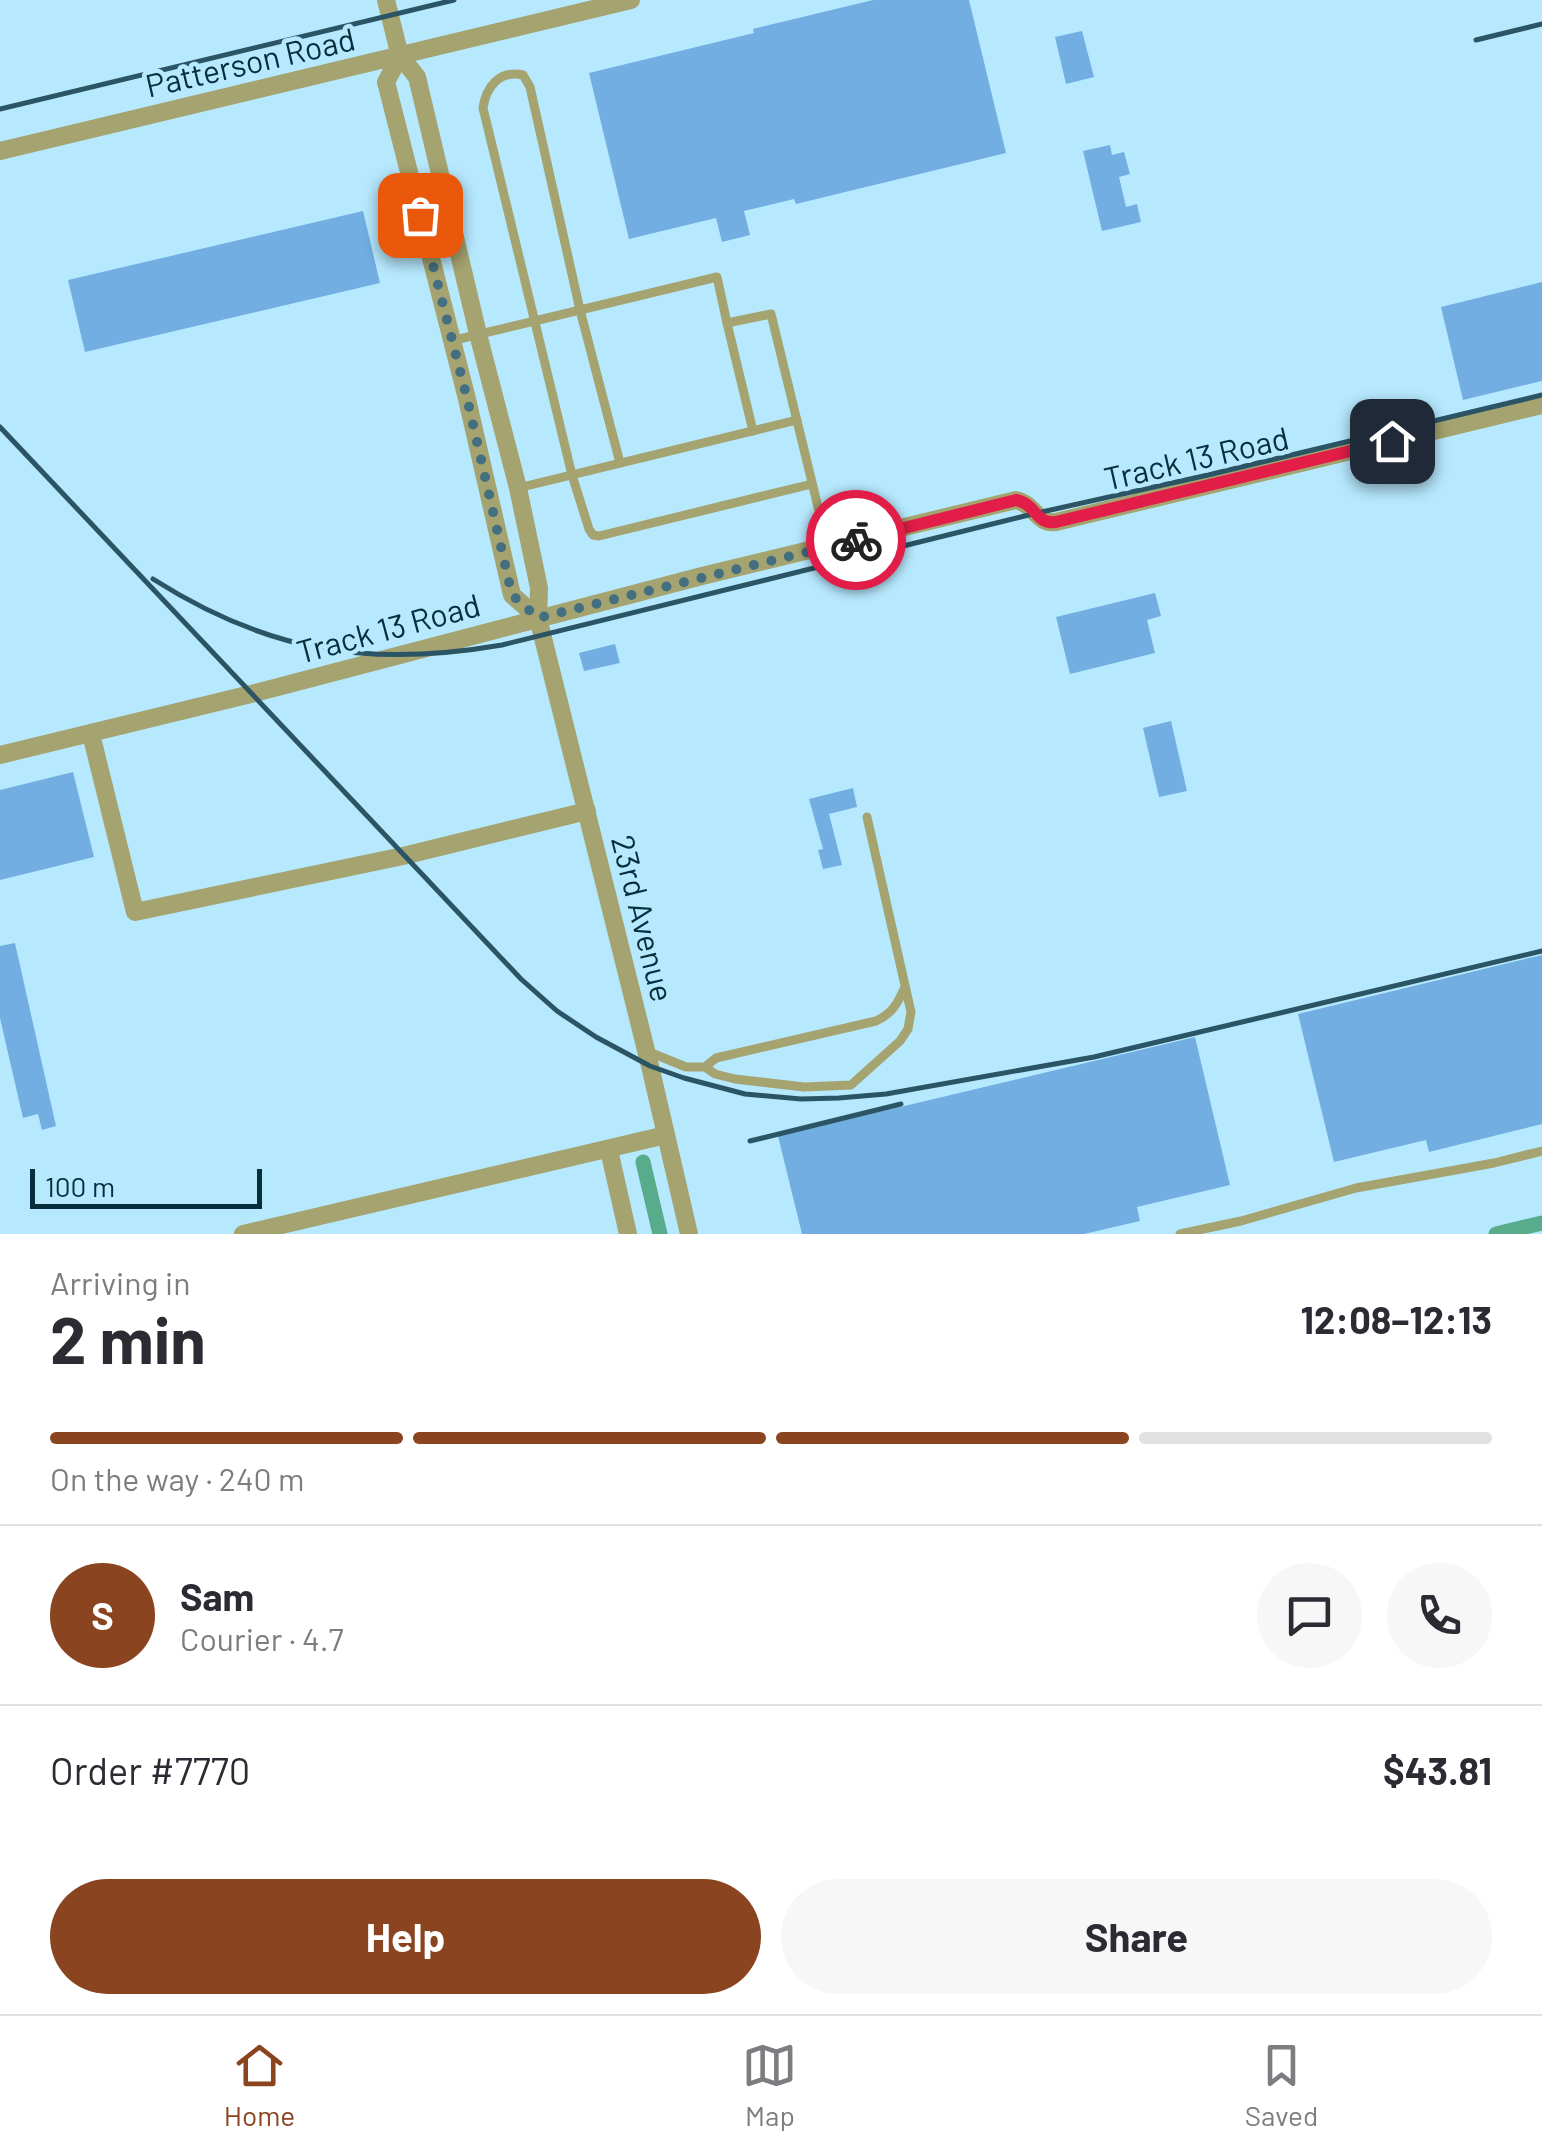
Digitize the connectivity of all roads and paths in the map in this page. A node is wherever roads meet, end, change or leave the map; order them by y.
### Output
1 (386, 0) edge
2 (631, 0) edge
3 (400, 56) junction
4 (0, 151) edge
5 (580, 310) junction
6 (534, 321) junction
7 (727, 323) junction
8 (478, 334) junction
9 (452, 341) junction
10 (1542, 405) edge
11 (797, 420) junction
12 (753, 431) junction
13 (620, 463) junction
14 (572, 474) junction
15 (812, 484) junction
16 (518, 488) junction
17 (828, 547) junction
18 (538, 618) junction
19 (92, 734) junction
20 (0, 755) edge
21 (587, 811) junction
22 (867, 817) dead end
23 (905, 987) junction
24 (646, 1051) junction
25 (705, 1068) junction
26 (666, 1136) junction
27 (609, 1150) junction
28 (1542, 1151) edge
29 (243, 1234) edge
30 (628, 1234) edge
31 (689, 1234) edge
32 (1180, 1234) edge

1 - 3 street, 23rd Avenue
2 - 3 street, Patterson Road
3 - 4 street, Patterson Road
3 - 8 street, 23rd Avenue
3 - 9 street, 23rd Avenue
5 - 6 lane
5 - 6 lane
5 - 7 lane
5 - 13 lane
6 - 8 lane
6 - 14 lane
7 - 11 lane
7 - 12 lane
8 - 9 lane
8 - 16 street, 23rd Avenue
9 - 18 street, 23rd Avenue
10 - 17 street, Track 13 Road
11 - 12 lane
11 - 15 lane
12 - 13 lane
13 - 14 lane
14 - 15 lane
14 - 16 lane
15 - 17 lane
16 - 18 street, 23rd Avenue
17 - 18 street, Track 13 Road
18 - 19 street, Track 13 Road
18 - 21 street, 23rd Avenue
19 - 20 street, Track 13 Road
19 - 21 street
21 - 24 street, 23rd Avenue
22 - 23 lane
23 - 25 lane
23 - 25 lane
24 - 25 lane
24 - 26 street, 23rd Avenue
26 - 27 street
26 - 31 street, 23rd Avenue
27 - 29 street
27 - 30 street
28 - 32 lane

